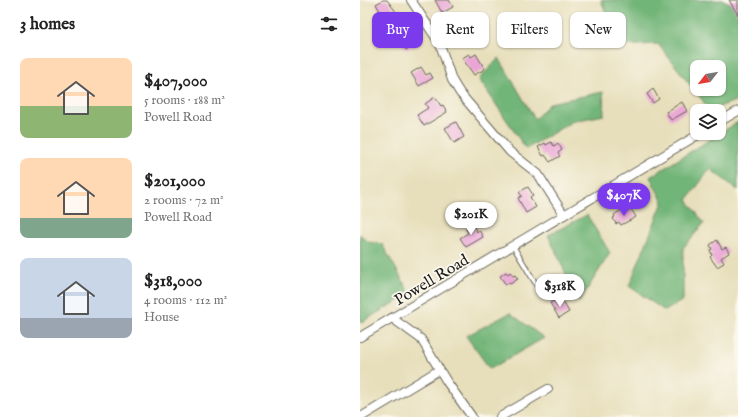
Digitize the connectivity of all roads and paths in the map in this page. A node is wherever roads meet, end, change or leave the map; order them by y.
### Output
1 (411, 0) edge
2 (738, 111) edge
3 (726, 118) edge
4 (690, 140) edge
5 (564, 215) junction
6 (513, 246) junction
7 (542, 294) dead end
8 (392, 318) junction
9 (360, 337) edge
10 (439, 370) junction
11 (548, 389) dead end
12 (361, 417) edge
13 (472, 417) edge
14 (500, 417) edge

1 - 5 street
2 - 3 street
4 - 5 street, Powell Road
5 - 6 street, Powell Road
6 - 7 lane
6 - 8 street, Powell Road
8 - 9 street, Powell Road
8 - 10 street
10 - 12 street
10 - 13 street
11 - 14 street

